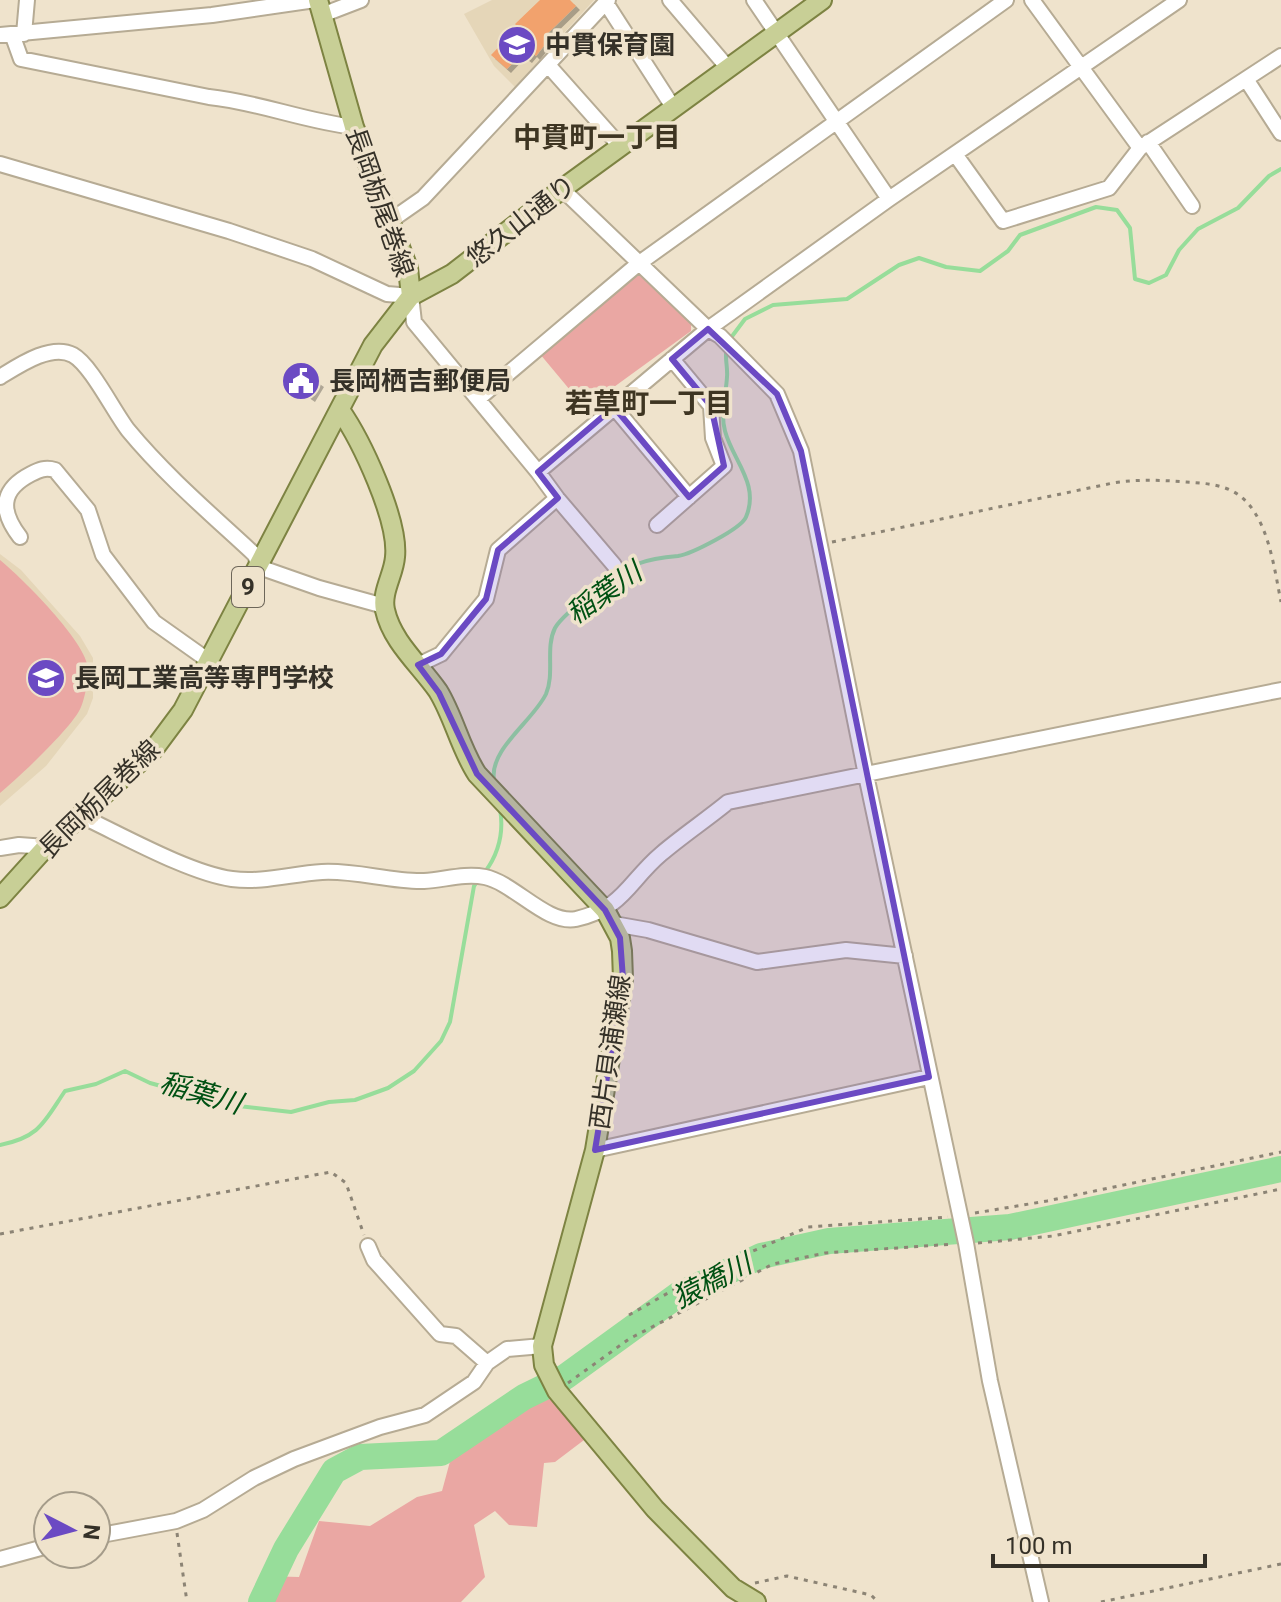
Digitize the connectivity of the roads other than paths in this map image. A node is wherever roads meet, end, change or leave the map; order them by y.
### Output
1 (27, 0) edge
2 (361, 0) edge
3 (670, 0) edge
4 (754, 0) edge
5 (822, 0) edge
6 (1006, 0) edge
7 (1032, 0) edge
8 (1179, 0) edge
9 (607, 1) edge
10 (318, 5) edge
11 (776, 33) junction
12 (12, 34) edge
13 (1281, 56) edge
14 (548, 65) junction
15 (1082, 67) junction
16 (728, 68) junction
17 (1246, 79) junction
18 (673, 107) junction
19 (837, 123) junction
20 (354, 127) junction
21 (1281, 133) edge
22 (1144, 145) junction
23 (620, 146) junction
24 (955, 154) junction
25 (0, 164) edge
26 (562, 189) junction
27 (889, 199) junction
28 (1192, 206) dead end
29 (390, 221) junction
30 (638, 264) junction
31 (411, 296) junction
32 (714, 332) junction
33 (672, 359) junction
34 (0, 377) edge
35 (478, 399) junction
36 (614, 407) junction
37 (340, 410) junction
38 (538, 472) junction
39 (689, 497) junction
40 (557, 498) junction
41 (657, 525) dead end
42 (20, 537) dead end
43 (614, 565) dead end
44 (259, 567) junction
45 (384, 606) junction
46 (209, 661) junction
47 (418, 665) junction
48 (1281, 690) edge
49 (866, 775) junction
50 (81, 816) junction
51 (46, 847) junction
52 (0, 848) edge
53 (0, 898) edge
54 (609, 917) junction
55 (905, 956) junction
56 (929, 1077) junction
57 (595, 1150) junction
58 (368, 1246) road end
59 (542, 1346) junction
60 (487, 1363) junction
61 (112, 1533) edge
62 (32, 1550) edge
63 (0, 1559) edge
64 (756, 1602) edge
65 (1041, 1602) edge

1 - 12 street
2 - 10 street
3 - 16 street
4 - 11 street
5 - 11 main road, 悠久山通り / 9
6 - 19 street
7 - 15 street
8 - 15 street
9 - 14 street
9 - 18 street
10 - 12 street
10 - 20 main road, 長岡栃尾巻線
11 - 16 main road, 悠久山通り / 9
11 - 19 street
12 - 20 street
13 - 17 street
14 - 23 street
14 - 29 street
15 - 22 street
15 - 24 street
16 - 18 main road, 悠久山通り / 9
17 - 21 street
17 - 22 street
18 - 23 main road, 悠久山通り / 9
19 - 27 street
19 - 30 street
20 - 29 main road, 長岡栃尾巻線
22 - 24 street
22 - 28 street
23 - 26 main road, 悠久山通り / 9
24 - 27 street
25 - 31 street
26 - 30 street
26 - 31 main road, 悠久山通り / 9
27 - 32 street
29 - 31 main road, 長岡栃尾巻線
30 - 32 street
30 - 35 street
31 - 35 street
31 - 37 main road, 長岡栃尾巻線 / 9
32 - 33 street
32 - 49 street
33 - 36 street
33 - 39 street
34 - 44 street
35 - 38 street
36 - 38 street
36 - 39 street
37 - 44 main road, 長岡栃尾巻線 / 9
37 - 45 main road
38 - 40 street
39 - 41 street
40 - 43 street
40 - 47 street
42 - 46 street
44 - 45 street
44 - 46 main road, 長岡栃尾巻線 / 9
45 - 47 main road
46 - 50 main road, 長岡栃尾巻線 / 9
47 - 54 main road
48 - 49 street
49 - 54 street
49 - 55 street
50 - 51 main road, 長岡栃尾巻線 / 9
50 - 54 street
51 - 52 street
51 - 53 main road, 長岡栃尾巻線 / 9
54 - 55 street
54 - 57 main road, 西片貝浦瀬線
55 - 56 street
56 - 57 street
56 - 65 street
57 - 59 main road, 西片貝浦瀬線
58 - 60 street
59 - 60 street
59 - 64 main road
60 - 61 street
62 - 63 street

